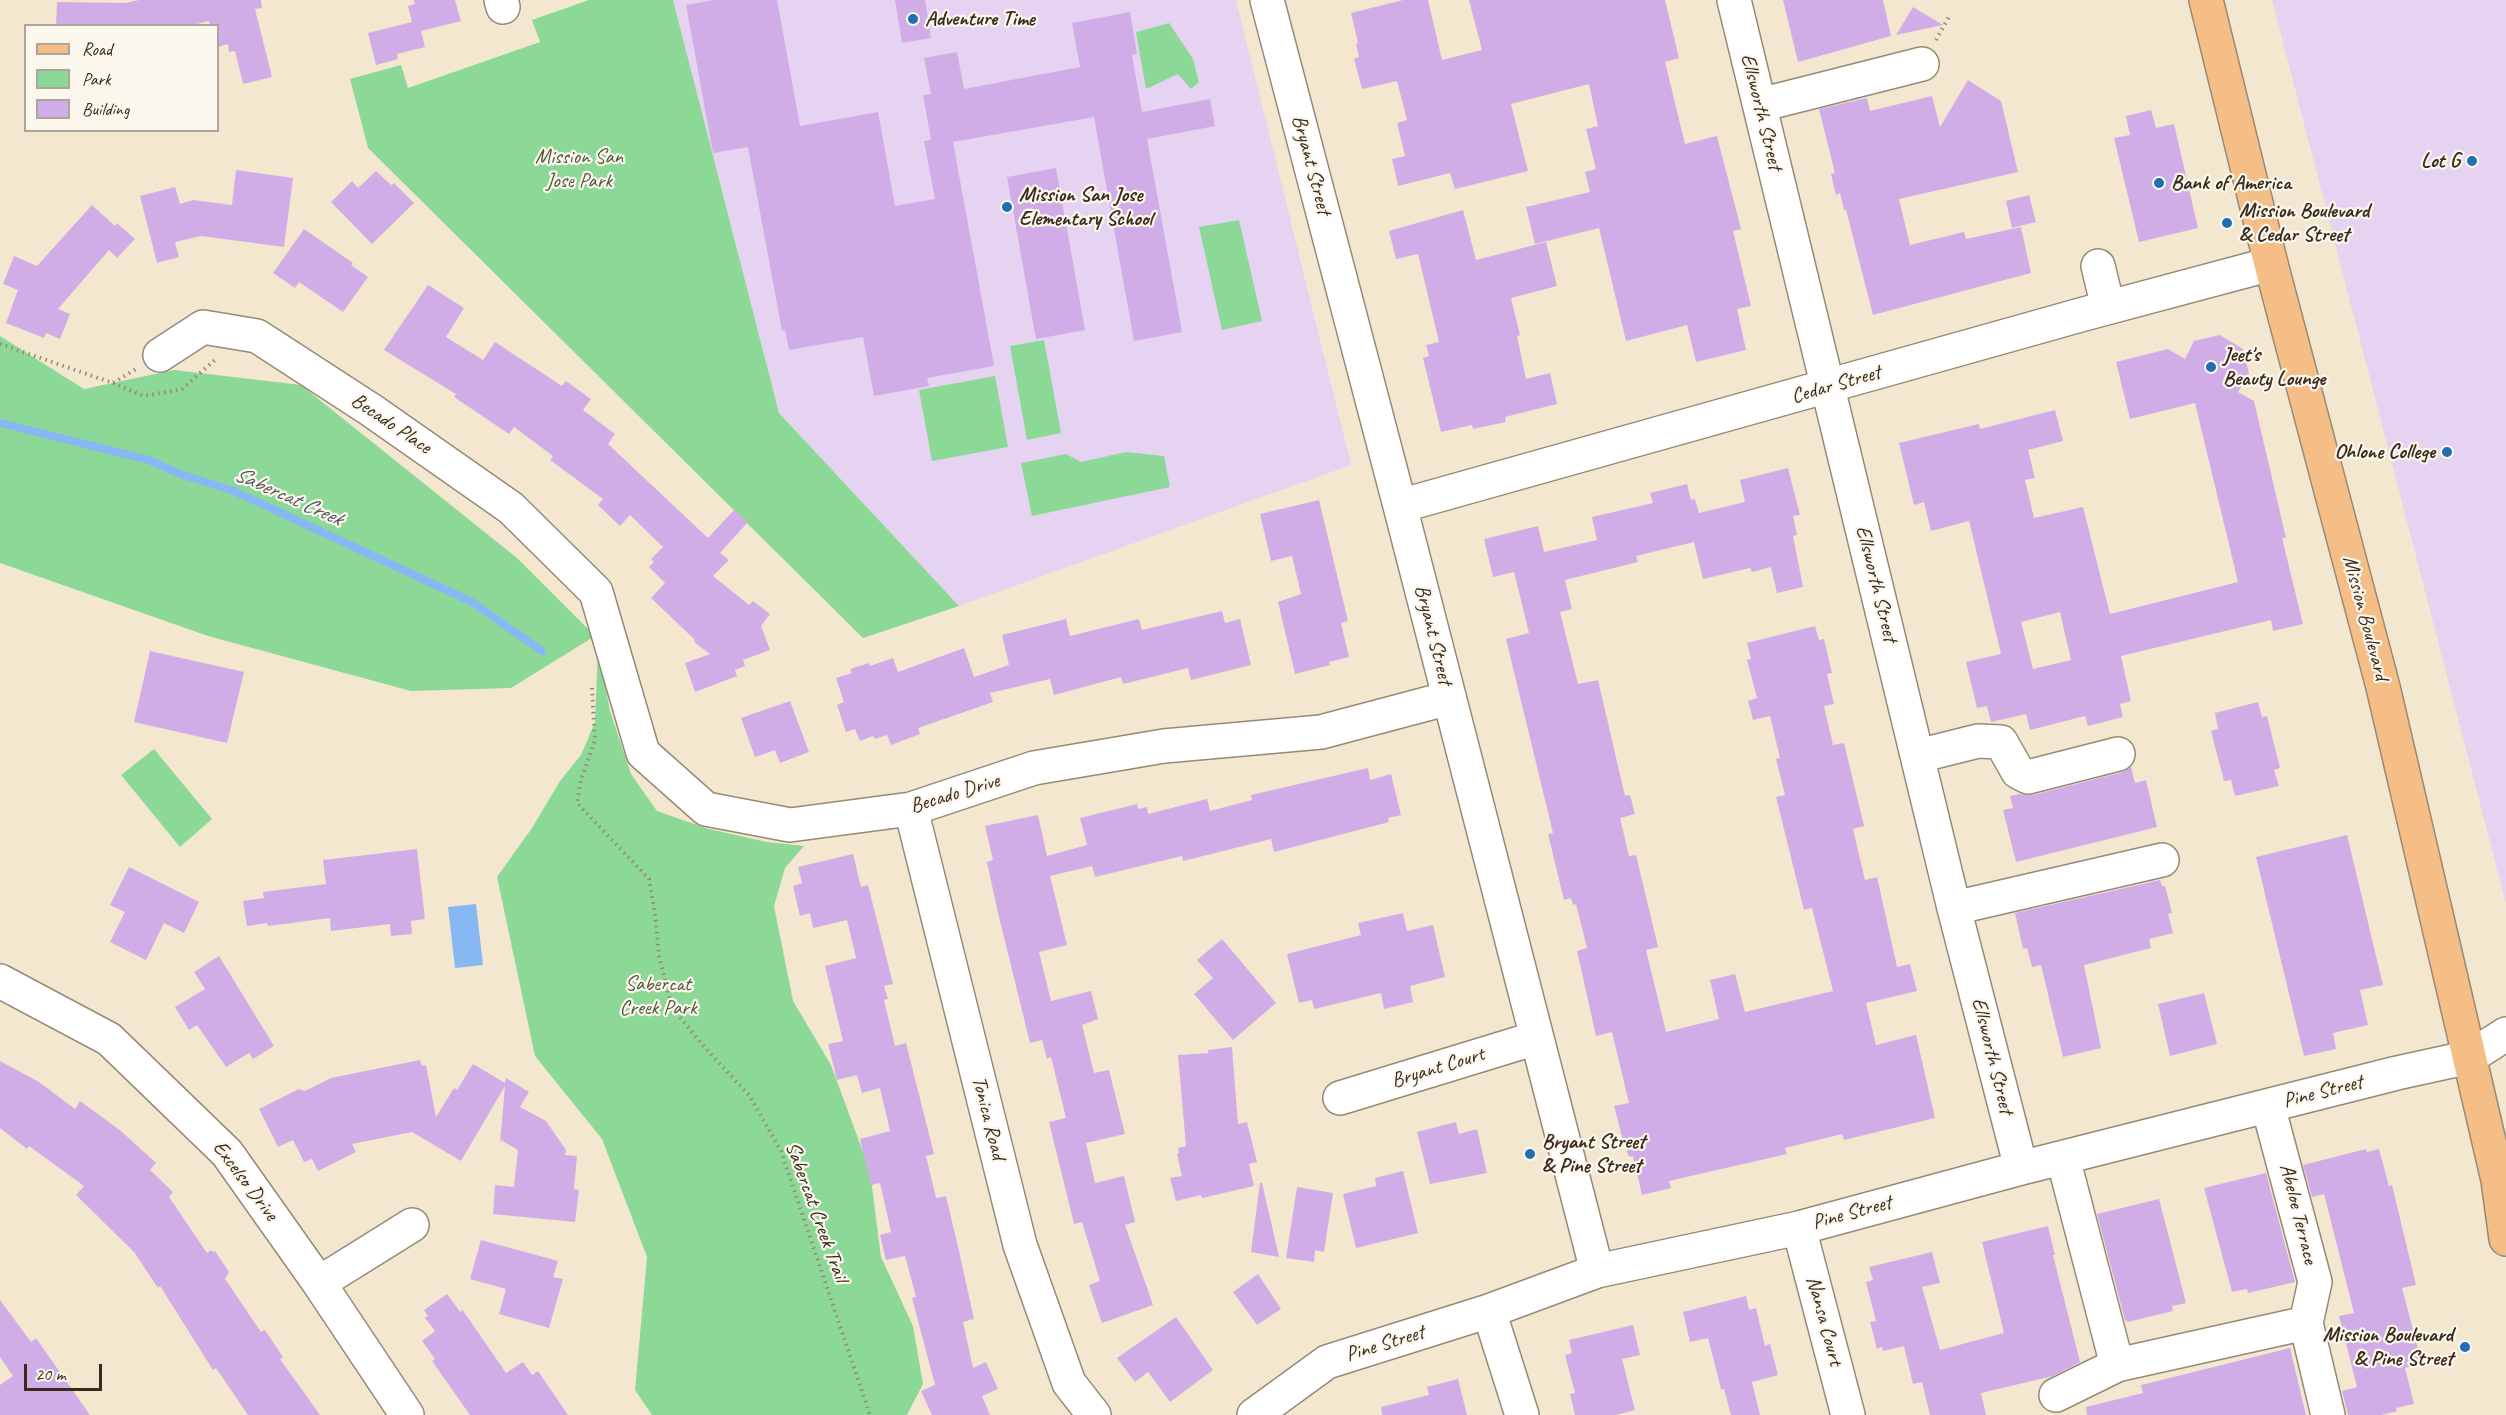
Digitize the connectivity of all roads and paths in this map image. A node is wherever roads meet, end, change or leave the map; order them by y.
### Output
1 (1267, 0) edge
2 (1734, 0) edge
3 (2206, 0) edge
4 (1922, 64) dead end
5 (1760, 105) junction
6 (2271, 264) junction
7 (2098, 266) dead end
8 (2108, 308) junction
9 (0, 344) edge
10 (222, 353) dead end
11 (160, 355) joint
12 (112, 383) junction
13 (1828, 388) junction
14 (1401, 506) junction
15 (596, 592) joint
16 (591, 678) dead end
17 (1449, 698) junction
18 (2118, 754) dead end
19 (1918, 756) junction
20 (911, 809) junction
21 (2162, 860) dead end
22 (1954, 908) junction
23 (0, 981) edge
24 (2506, 1034) edge
25 (1536, 1038) junction
26 (2470, 1057) junction
27 (2506, 1064) edge
28 (1340, 1098) dead end
29 (2268, 1106) junction
30 (2063, 1158) junction
31 (2020, 1168) junction
32 (412, 1226) dead end
33 (1799, 1228) junction
34 (2506, 1239) edge
35 (1597, 1271) junction
36 (319, 1283) junction
37 (1489, 1311) junction
38 (2306, 1323) junction
39 (2117, 1365) junction
40 (2056, 1395) dead end
41 (407, 1415) edge
42 (870, 1415) edge
43 (1094, 1415) edge
44 (1254, 1415) edge
45 (1522, 1415) edge
46 (1848, 1415) edge
47 (2328, 1415) edge

1 - 14 street, Bryant Street
2 - 5 street, Ellsworth Street
3 - 6 main road, Mission Boulevard
4 - 5 street
5 - 13 street, Ellsworth Street
6 - 8 street, Cedar Street
6 - 26 main road, Mission Boulevard
7 - 8 street
8 - 13 street, Cedar Street
9 - 12 path
10 - 12 path
11 - 12 path
11 - 15 street, Becado Place
13 - 14 street, Cedar Street
13 - 19 street, Ellsworth Street
14 - 17 street, Bryant Street
15 - 20 street, Becado Drive
16 - 42 path, Sabercat Creek Trail
17 - 20 street, Becado Drive
17 - 25 street, Bryant Street
18 - 19 street
19 - 22 street, Ellsworth Street
20 - 43 street, Tonica Road
21 - 22 street
22 - 31 street, Ellsworth Street
23 - 36 street, Excelso Drive
24 - 26 street
25 - 28 street, Bryant Court
25 - 35 street, Bryant Street
26 - 27 street
26 - 29 street, Pine Street
26 - 34 main road, Mission Boulevard
29 - 30 street, Pine Street
29 - 38 street, Abeloe Terrace
30 - 31 street, Pine Street
30 - 39 street
31 - 33 street, Pine Street
32 - 36 street
33 - 35 street, Pine Street
33 - 46 street, Nansa Court
35 - 37 street, Pine Street
36 - 41 street, Excelso Drive
37 - 44 street, Pine Street
37 - 45 street
38 - 39 street
38 - 47 street, Abeloe Terrace
39 - 40 street

